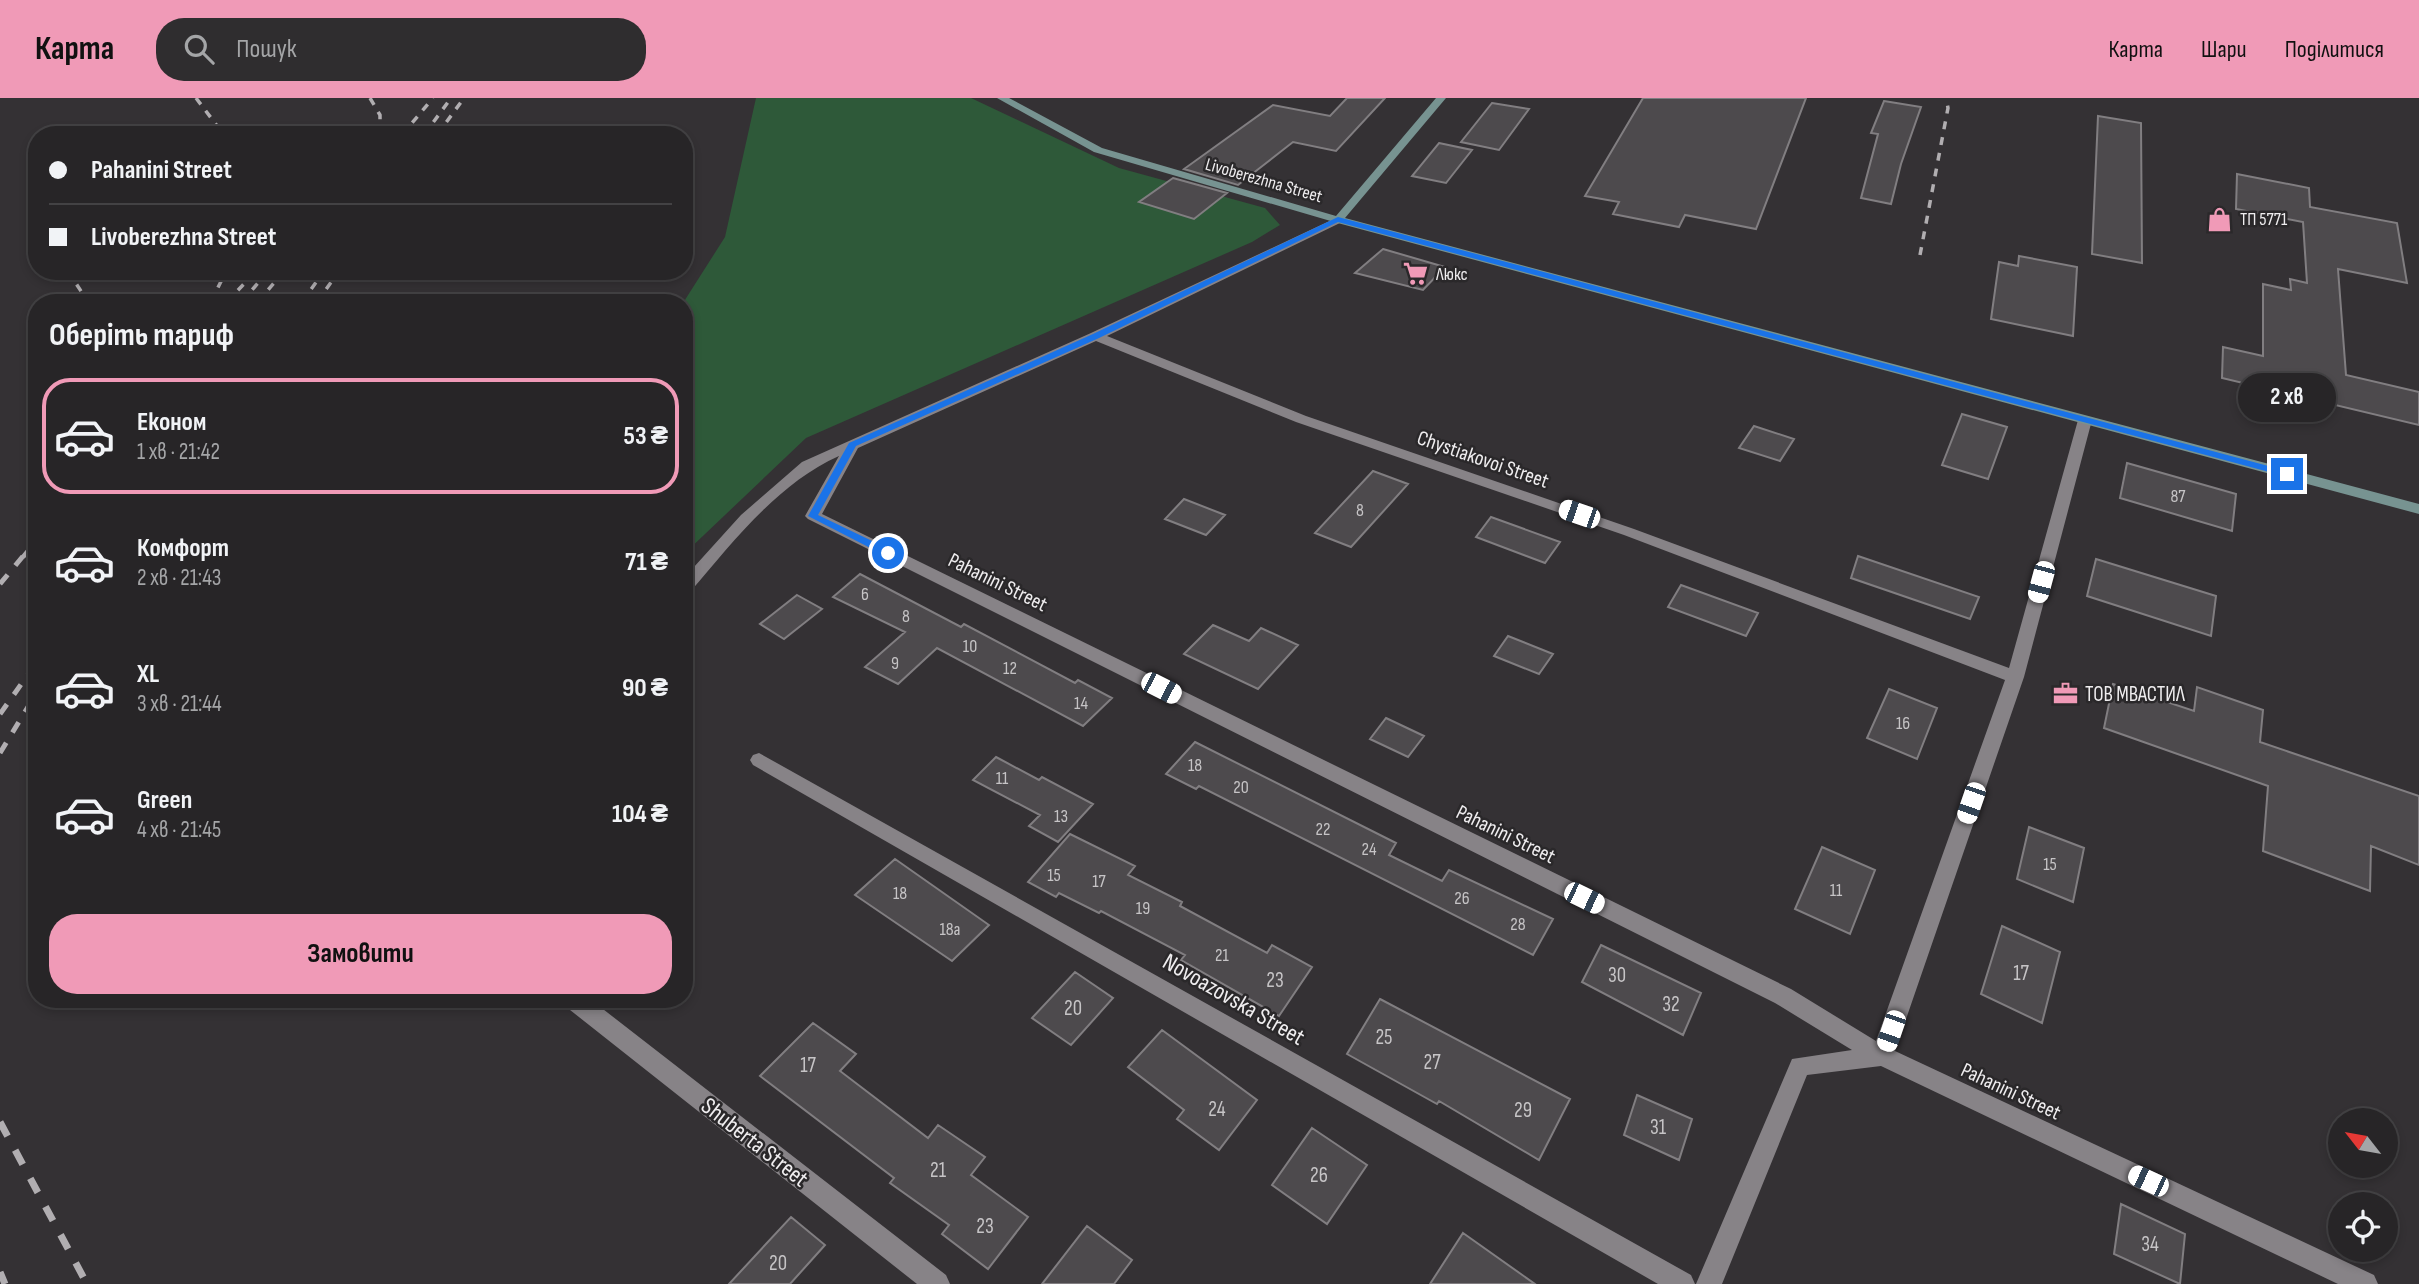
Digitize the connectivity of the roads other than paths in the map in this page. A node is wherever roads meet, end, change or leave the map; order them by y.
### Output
1 (1002, 98) edge
2 (1441, 98) edge
3 (1338, 219) junction
4 (1096, 336) junction
5 (2085, 420) junction
6 (852, 444) junction
7 (2419, 509) edge
8 (693, 579) edge
9 (2015, 677) junction
10 (759, 760) dead end
11 (584, 1008) edge
12 (1882, 1056) junction
13 (937, 1284) edge
14 (1682, 1284) edge
15 (1709, 1284) edge
16 (2365, 1284) edge

1 - 3 main road, Livoberezhna Street
2 - 3 main road
3 - 4 street
3 - 5 main road, Livoberezhna Street
4 - 6 street
4 - 9 street, Chystiakovoi Street
5 - 7 main road, Livoberezhna Street
5 - 9 street
6 - 8 street
6 - 12 street, Pahanini Street
9 - 12 street
10 - 14 street, Novoazovska Street
11 - 13 street, Shuberta Street
12 - 15 street
12 - 16 street, Pahanini Street

